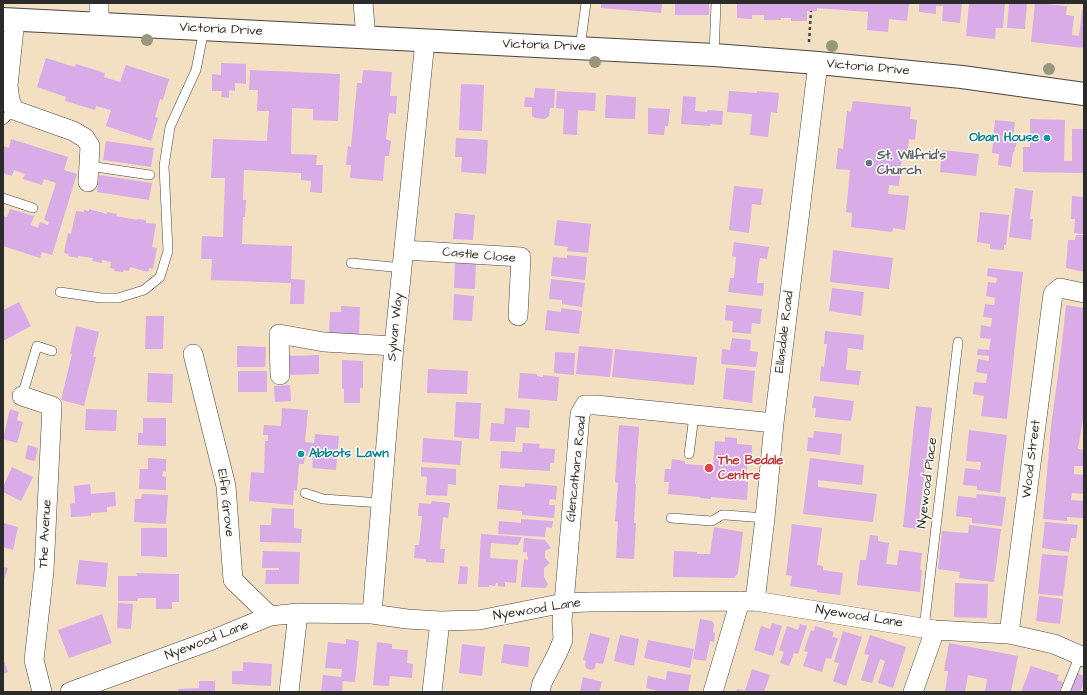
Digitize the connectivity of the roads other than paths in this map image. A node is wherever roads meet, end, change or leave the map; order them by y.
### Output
1 (363, 3) edge
2 (586, 3) edge
3 (716, 3) edge
4 (99, 13) edge
5 (9, 19) edge
6 (204, 29) junction
7 (366, 37) junction
8 (425, 41) junction
9 (580, 48) junction
10 (714, 55) junction
11 (812, 62) junction
12 (5, 86) edge
13 (1084, 94) edge
14 (8, 115) edge
15 (88, 174) joint
16 (150, 175) dead end
17 (3, 198) edge
18 (33, 208) dead end
19 (404, 259) junction
20 (352, 263) dead end
21 (60, 292) dead end
22 (1084, 293) edge
23 (518, 316) dead end
24 (958, 342) dead end
25 (394, 346) junction
26 (52, 351) dead end
27 (193, 354) dead end
28 (280, 374) dead end
29 (22, 396) joint
30 (694, 416) junction
31 (774, 424) junction
32 (689, 454) dead end
33 (305, 493) dead end
34 (382, 503) junction
35 (671, 518) dead end
36 (765, 518) junction
37 (747, 601) junction
38 (564, 603) junction
39 (298, 613) junction
40 (372, 614) junction
41 (270, 616) junction
42 (440, 621) junction
43 (930, 629) junction
44 (1009, 634) junction
45 (1082, 656) edge
46 (42, 692) edge
47 (70, 692) edge
48 (289, 692) edge
49 (432, 692) edge
50 (540, 692) edge
51 (713, 692) edge
52 (913, 692) edge
53 (1066, 692) edge

1 - 7 street
2 - 9 lane
3 - 10 lane
4 - 5 street, Victoria Drive
4 - 6 street, Victoria Drive
5 - 12 street
6 - 7 street, Victoria Drive
6 - 21 lane
7 - 8 street, Victoria Drive
8 - 9 street, Victoria Drive
8 - 19 street, Sylvan Way
9 - 10 street, Victoria Drive
10 - 11 street, Victoria Drive
11 - 13 street, Victoria Drive
11 - 31 street, Ellasdale Road
12 - 14 street
14 - 15 street
15 - 16 lane
17 - 18 lane
19 - 20 lane
19 - 23 street, Castle Close
19 - 25 street, Sylvan Way
22 - 44 street, Wood Street
24 - 43 lane, Nyewood Place
25 - 28 street
25 - 34 street, Sylvan Way
26 - 29 lane
27 - 41 street, Elfin Grove
29 - 46 street, The Avenue
30 - 31 street, Glencathara Road
30 - 32 lane
30 - 38 street, Glencathara Road
31 - 36 street, Ellasdale Road
33 - 34 lane
34 - 40 street, Sylvan Way
35 - 36 lane
36 - 37 street, Ellasdale Road
37 - 38 street, Nyewood Lane
37 - 43 street, Nyewood Lane
37 - 51 street, Ellasdale Road
38 - 42 street, Nyewood Lane
38 - 50 street
39 - 40 street, Nyewood Lane
39 - 41 street, Nyewood Lane
39 - 48 street
40 - 42 street, Nyewood Lane
41 - 47 street, Nyewood Lane
42 - 49 street
43 - 44 street, Nyewood Lane
43 - 52 street
44 - 45 street, Nyewood Lane
45 - 53 lane

